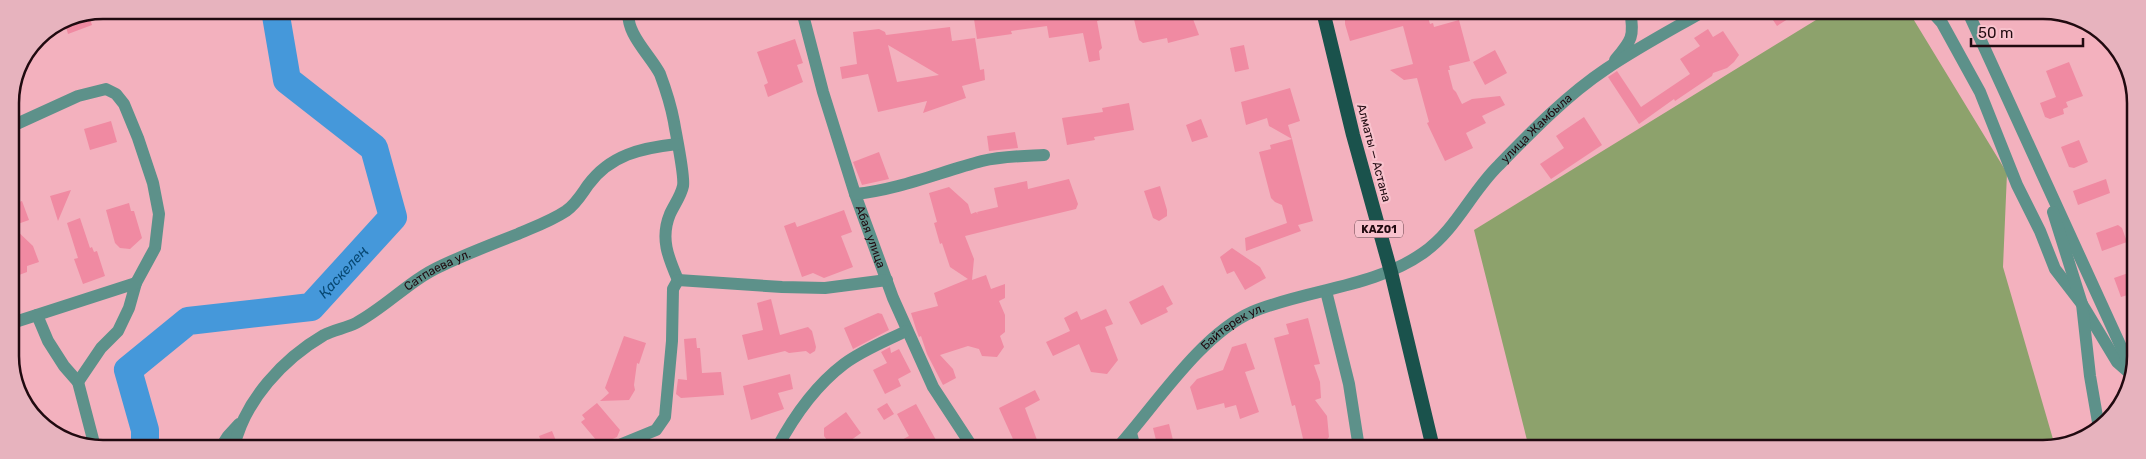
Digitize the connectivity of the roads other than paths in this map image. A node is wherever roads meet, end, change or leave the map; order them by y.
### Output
1 (630, 19) edge
2 (804, 19) edge
3 (1325, 19) edge
4 (1632, 19) edge
5 (1690, 19) edge
6 (1937, 19) edge
7 (1971, 19) edge
8 (1606, 69) junction
9 (19, 123) edge
10 (677, 144) junction
11 (1044, 155) dead end
12 (2047, 184) junction
13 (855, 194) junction
14 (1391, 272) junction
15 (678, 280) junction
16 (887, 280) junction
17 (136, 283) junction
18 (1326, 291) junction
19 (2082, 304) junction
20 (37, 315) junction
21 (19, 321) edge
22 (906, 331) junction
23 (2127, 361) edge
24 (2126, 369) edge
25 (78, 382) junction
26 (242, 420) junction
27 (2098, 420) edge
28 (1131, 433) junction
29 (92, 439) edge
30 (225, 440) edge
31 (236, 440) edge
32 (632, 440) edge
33 (782, 440) edge
34 (968, 440) edge
35 (1124, 440) edge
36 (1133, 440) edge
37 (1358, 440) edge
38 (1431, 440) edge

1 - 10 street
2 - 13 street, Абая улица
3 - 14 highway, Алматы — Астана / KАZ01
4 - 8 street
5 - 8 street, улица Жамбыла
6 - 19 street
7 - 12 street
8 - 14 street, улица Жамбыла
9 - 17 street
10 - 15 street
10 - 26 street, Сатпаева ул.
11 - 13 street
12 - 19 street
12 - 23 street
13 - 16 street, Абая улица
14 - 18 street, Байтерек ул.
14 - 38 highway, Алматы — Астана / KАZ01
15 - 16 street
15 - 32 street
16 - 22 street, Абая улица
17 - 20 street
17 - 25 street
18 - 28 street, Байтерек ул.
18 - 37 street
19 - 24 street
19 - 27 street
20 - 21 street
20 - 25 street
22 - 33 street
22 - 34 street, Абая улица
25 - 29 street
26 - 30 street
26 - 31 street, Сатпаева ул.
28 - 35 street, Байтерек ул.
28 - 36 street

